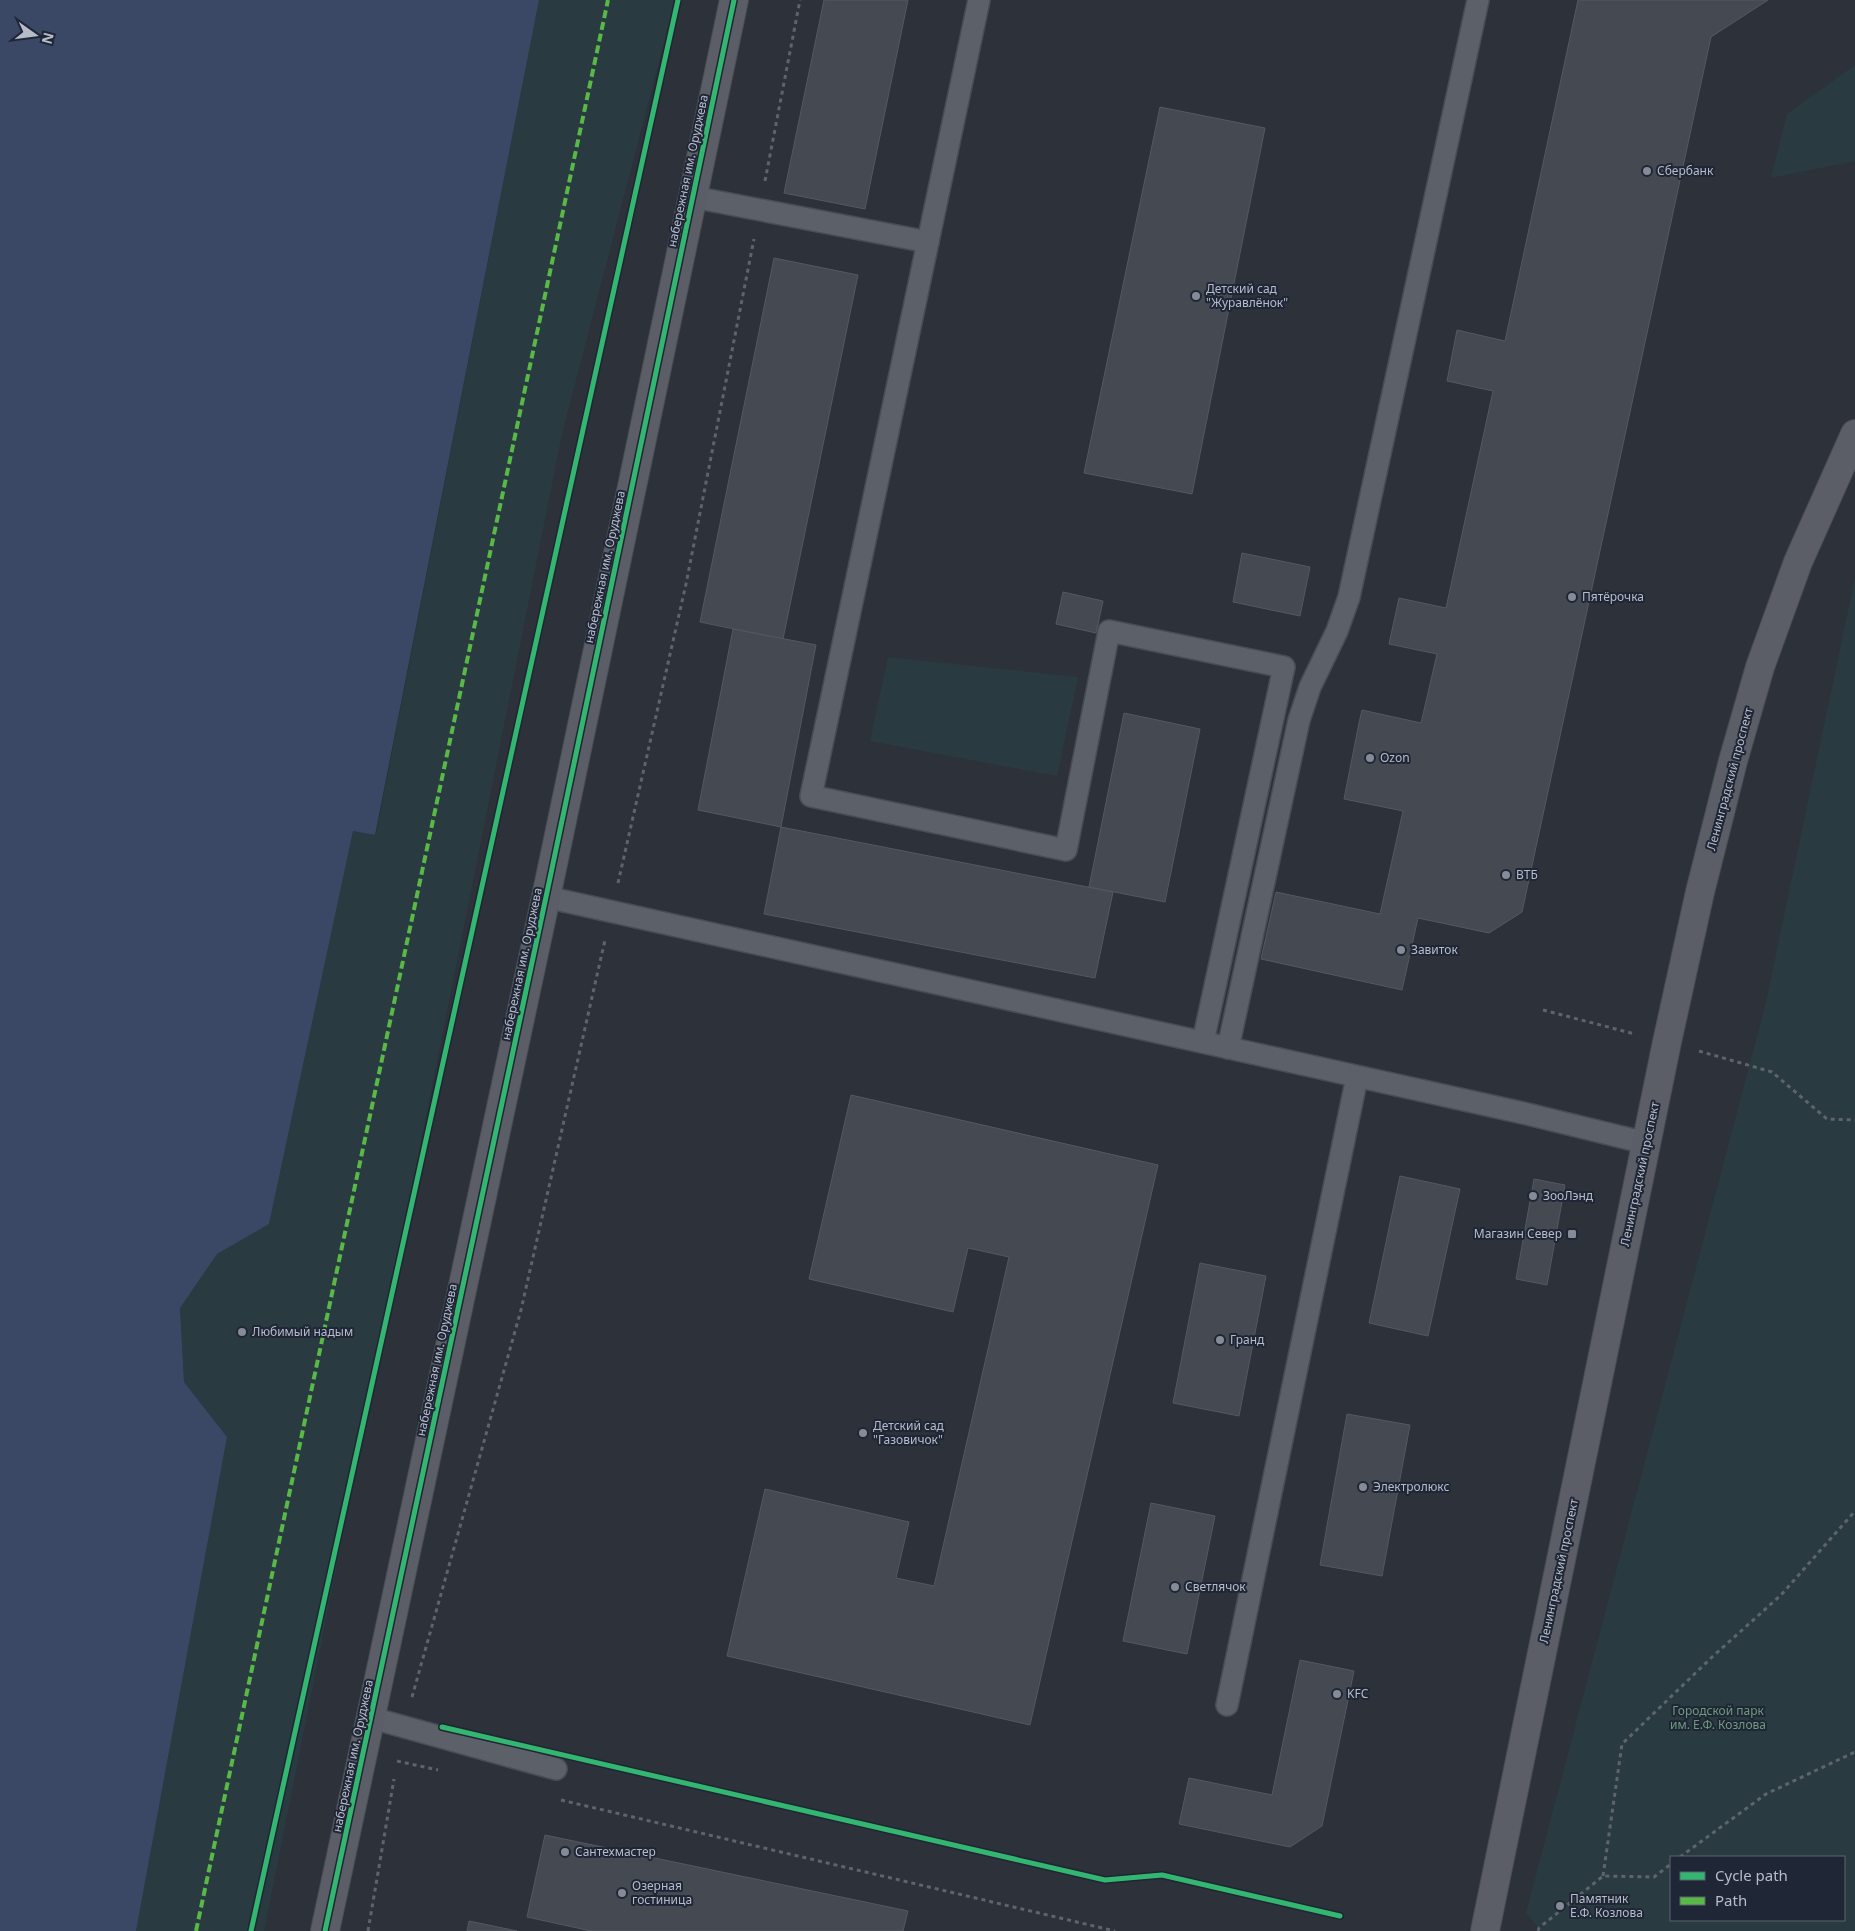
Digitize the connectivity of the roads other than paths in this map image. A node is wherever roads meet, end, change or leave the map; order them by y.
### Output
1 (734, 0) edge
2 (979, 0) edge
3 (1478, 0) edge
4 (692, 197) junction
5 (928, 242) junction
6 (1855, 434) edge
7 (546, 897) junction
8 (1203, 1042) junction
9 (1228, 1048) junction
10 (1357, 1077) junction
11 (1646, 1143) junction
12 (1227, 1705) dead end
13 (372, 1718) junction
14 (556, 1769) dead end
15 (325, 1931) edge
16 (1485, 1931) edge

1 - 4 street, набережная им. Оруджева
2 - 5 lane
3 - 9 lane
4 - 5 lane
4 - 7 street, набережная им. Оруджева
5 - 8 lane
6 - 11 street, Ленинградский проспект
7 - 8 lane
7 - 13 street, набережная им. Оруджева
8 - 9 lane
9 - 10 lane
10 - 11 lane
10 - 12 lane
11 - 16 street, Ленинградский проспект
13 - 14 lane
13 - 15 street, набережная им. Оруджева

